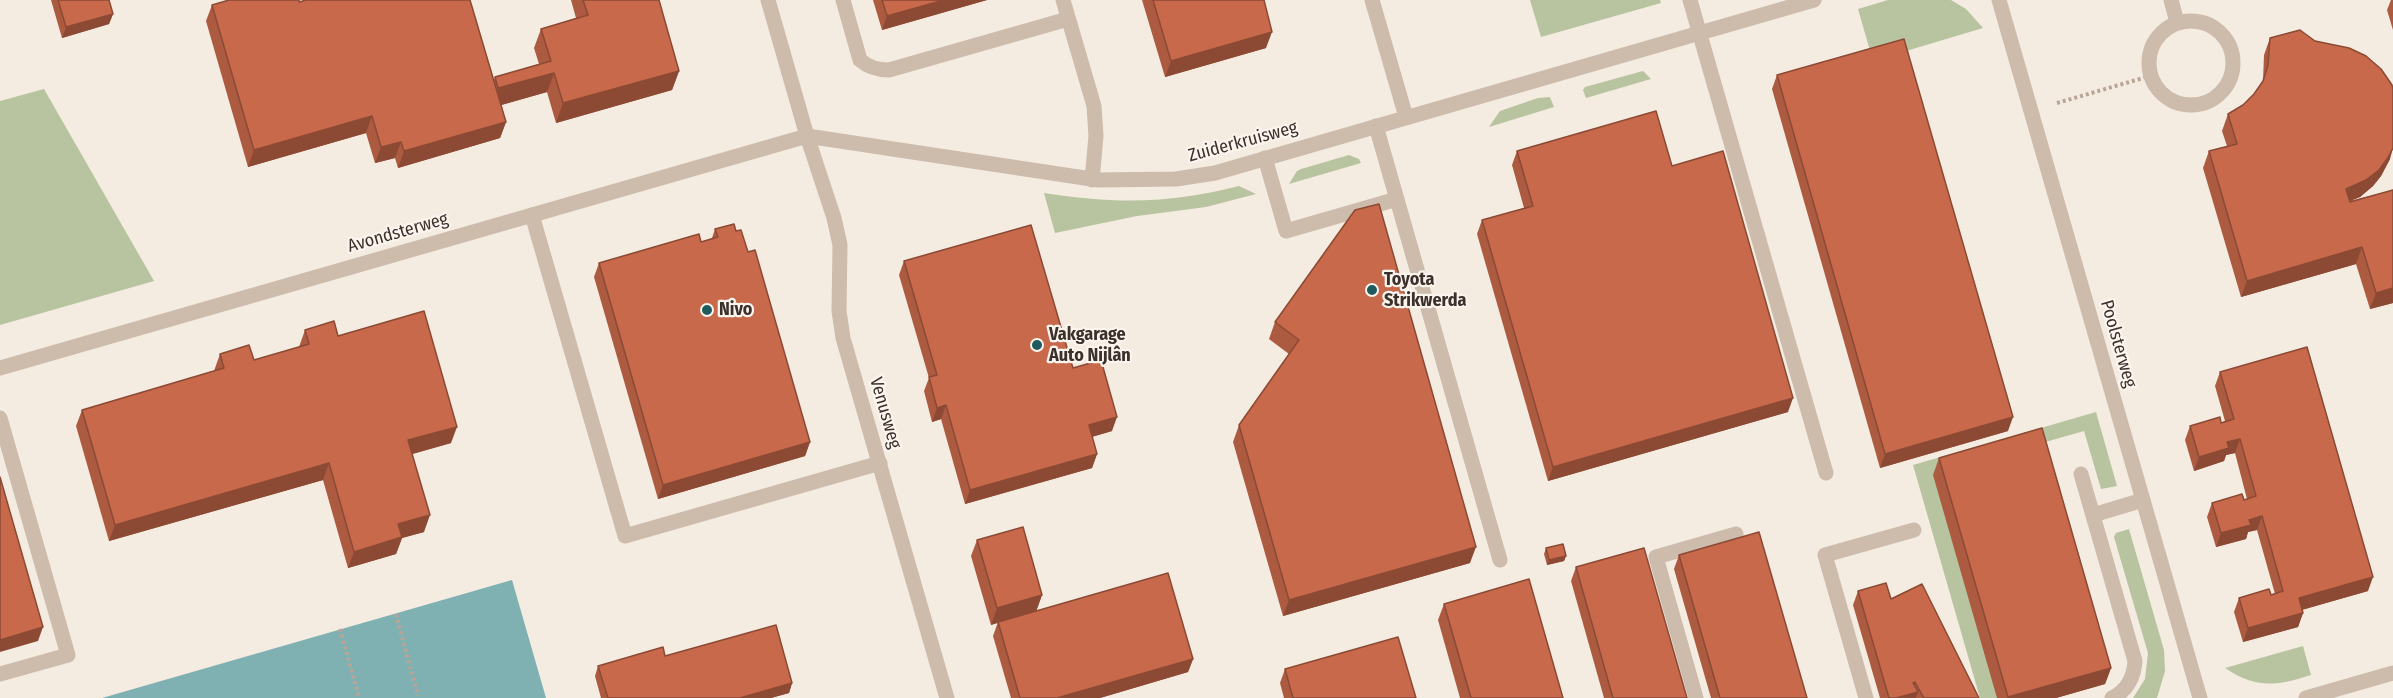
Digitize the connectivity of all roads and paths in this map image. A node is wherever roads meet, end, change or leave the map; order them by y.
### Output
1 (768, 0) edge
2 (843, 0) edge
3 (1063, 0) edge
4 (1372, 0) edge
5 (1690, 0) edge
6 (1814, 0) edge
7 (1999, 0) edge
8 (2171, 0) edge
9 (1068, 18) junction
10 (2178, 22) junction
11 (1700, 33) junction
12 (2150, 76) junction
13 (2031, 110) junction
14 (1406, 117) junction
15 (1376, 126) junction
16 (807, 136) junction
17 (1265, 158) junction
18 (1092, 180) junction
19 (1397, 199) junction
20 (532, 215) junction
21 (0, 368) edge
22 (0, 418) edge
23 (880, 464) junction
24 (1826, 473) dead end
25 (2081, 474) dead end
26 (2143, 500) junction
27 (2093, 514) junction
28 (1914, 530) dead end
29 (1736, 534) dead end
30 (1500, 560) dead end
31 (396, 614) dead end
32 (340, 629) dead end
33 (2393, 673) edge
34 (0, 674) edge
35 (418, 696) dead end
36 (359, 698) edge
37 (947, 698) edge
38 (1696, 698) edge
39 (1866, 698) edge
40 (2112, 698) edge
41 (2200, 698) edge
42 (2306, 698) edge

1 - 16 street
2 - 9 street
3 - 9 street
4 - 14 street
5 - 11 street
6 - 11 street, Zuiderkruisweg
7 - 13 street, Poolsterweg
8 - 10 street
9 - 18 street
10 - 12 street
10 - 12 street
11 - 14 street, Zuiderkruisweg
11 - 24 street
12 - 13 path
13 - 26 street, Poolsterweg
14 - 15 street, Zuiderkruisweg
15 - 17 street, Zuiderkruisweg
15 - 19 street
16 - 18 street, Zuiderkruisweg
16 - 20 street, Avondsterweg
16 - 23 street, Venusweg
17 - 18 street, Zuiderkruisweg
17 - 19 street
19 - 30 street
20 - 21 street, Avondsterweg
20 - 23 street
22 - 34 street
23 - 37 street, Venusweg
25 - 27 street
26 - 27 street
26 - 41 street, Poolsterweg
27 - 40 street
28 - 39 street
29 - 38 street
31 - 35 path
32 - 36 path
33 - 42 street

